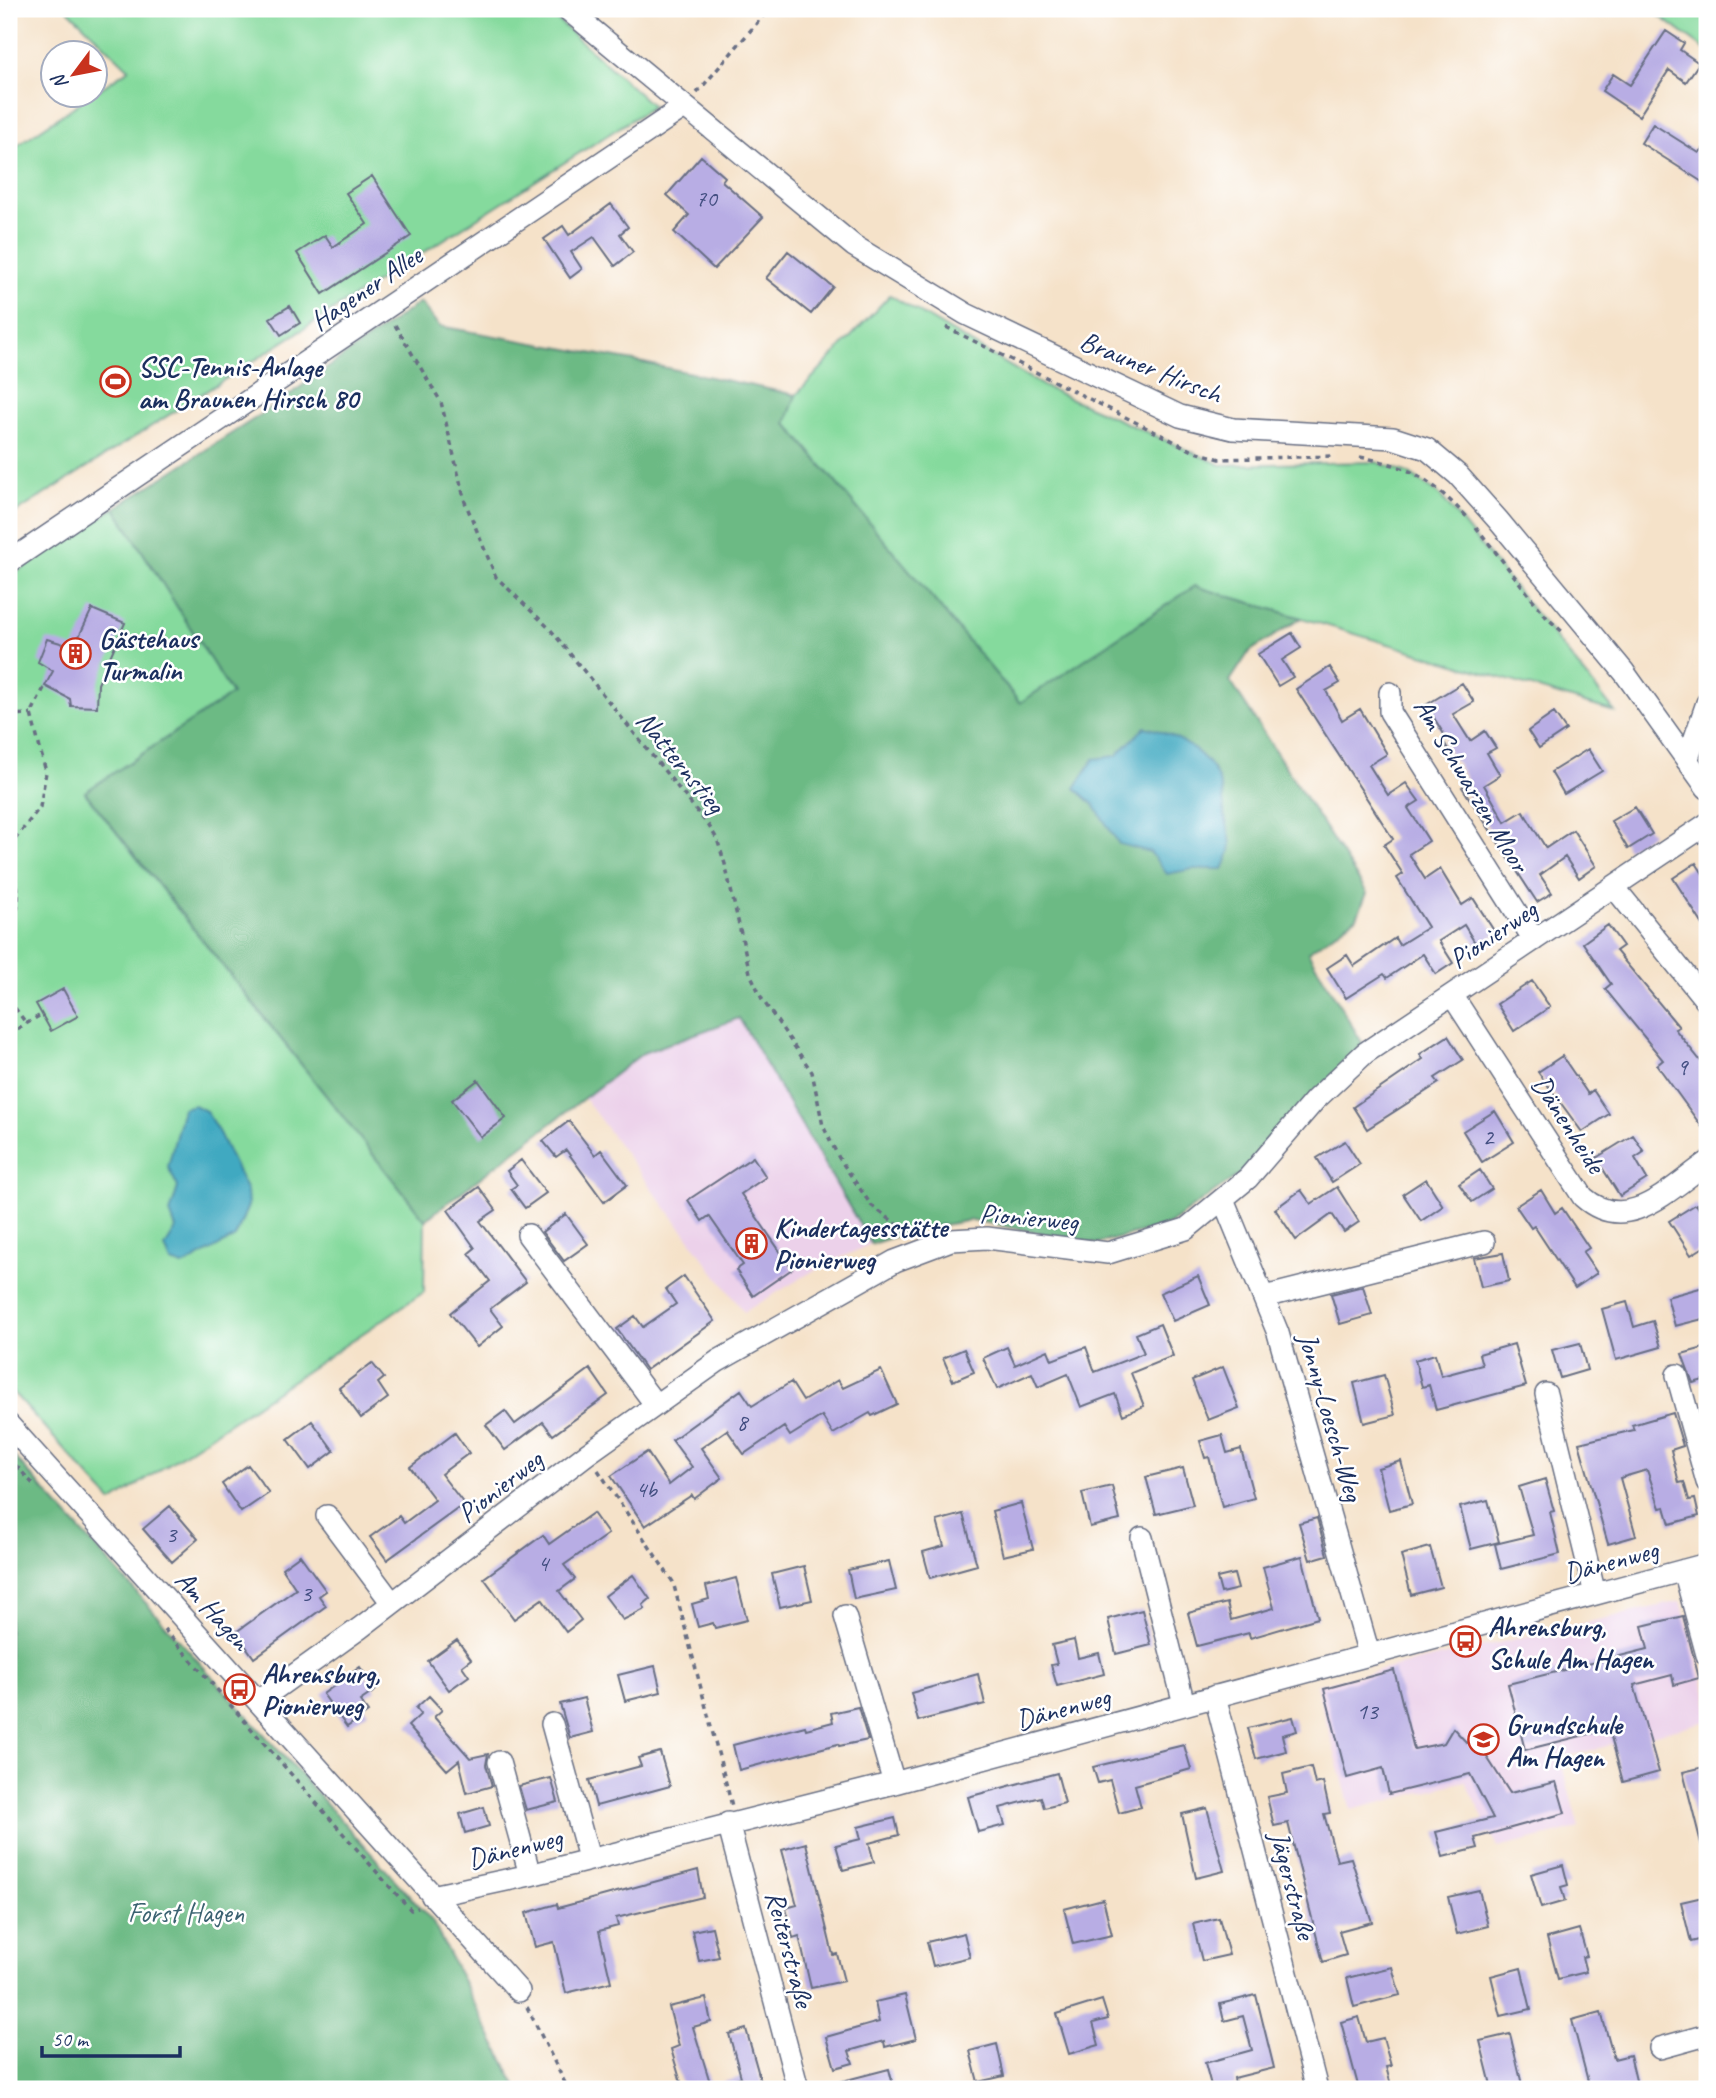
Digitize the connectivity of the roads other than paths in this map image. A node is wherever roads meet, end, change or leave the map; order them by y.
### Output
1 (567, 9) edge
2 (684, 107) junction
3 (9, 562) edge
4 (1390, 693) dead end
5 (1707, 703) edge
6 (1687, 761) junction
7 (1707, 788) edge
8 (1707, 824) edge
9 (1614, 887) junction
10 (1534, 940) junction
11 (1452, 995) junction
12 (1707, 1002) edge
13 (1707, 1163) edge
14 (1223, 1199) junction
15 (528, 1235) dead end
16 (1484, 1242) dead end
17 (1264, 1297) junction
18 (1678, 1375) dead end
19 (1546, 1394) dead end
20 (656, 1404) junction
21 (9, 1425) edge
22 (1707, 1482) edge
23 (327, 1516) dead end
24 (1142, 1538) dead end
25 (1707, 1564) edge
26 (1684, 1570) junction
27 (1595, 1594) junction
28 (392, 1603) junction
29 (845, 1616) dead end
30 (1369, 1654) junction
31 (1707, 1655) edge
32 (1214, 1696) junction
33 (258, 1701) junction
34 (1184, 1704) junction
35 (552, 1724) dead end
36 (499, 1762) dead end
37 (894, 1783) junction
38 (732, 1822) junction
39 (589, 1858) junction
40 (530, 1875) junction
41 (432, 1896) junction
42 (519, 1991) road end
43 (1707, 2035) edge
44 (1660, 2048) dead end
45 (798, 2089) edge
46 (1317, 2089) edge

1 - 2 street, Brauner Hirsch
2 - 3 street, Hagener Allee
2 - 6 street, Brauner Hirsch
4 - 10 street, Am Schwarzen Moor
5 - 6 street
6 - 7 street, Brauner Hirsch
8 - 9 street, Pionierweg
9 - 10 street, Pionierweg
9 - 12 street
10 - 11 street, Pionierweg
11 - 13 street, Dänenheide
11 - 14 street, Pionierweg
14 - 17 street, Jonny-Loesch-Weg
14 - 20 street, Pionierweg
15 - 20 street
16 - 17 street
17 - 30 street, Jonny-Loesch-Weg
18 - 22 street
19 - 27 street
20 - 28 street, Pionierweg
21 - 33 street, Am Hagen
23 - 28 street
24 - 34 street
25 - 26 street, Dänenweg
26 - 27 street, Dänenweg
26 - 31 street
27 - 30 street, Dänenweg
28 - 33 street, Pionierweg
29 - 37 street
30 - 32 street, Dänenweg
32 - 34 street, Dänenweg
32 - 46 street, Jägerstraße
33 - 41 street, Am Hagen
34 - 37 street, Dänenweg
35 - 39 street
36 - 40 street
37 - 38 street, Dänenweg
38 - 39 street, Dänenweg
38 - 45 street, Reiterstraße
39 - 40 street, Dänenweg
40 - 41 street, Dänenweg
41 - 42 street, Am Hagen
43 - 44 street

